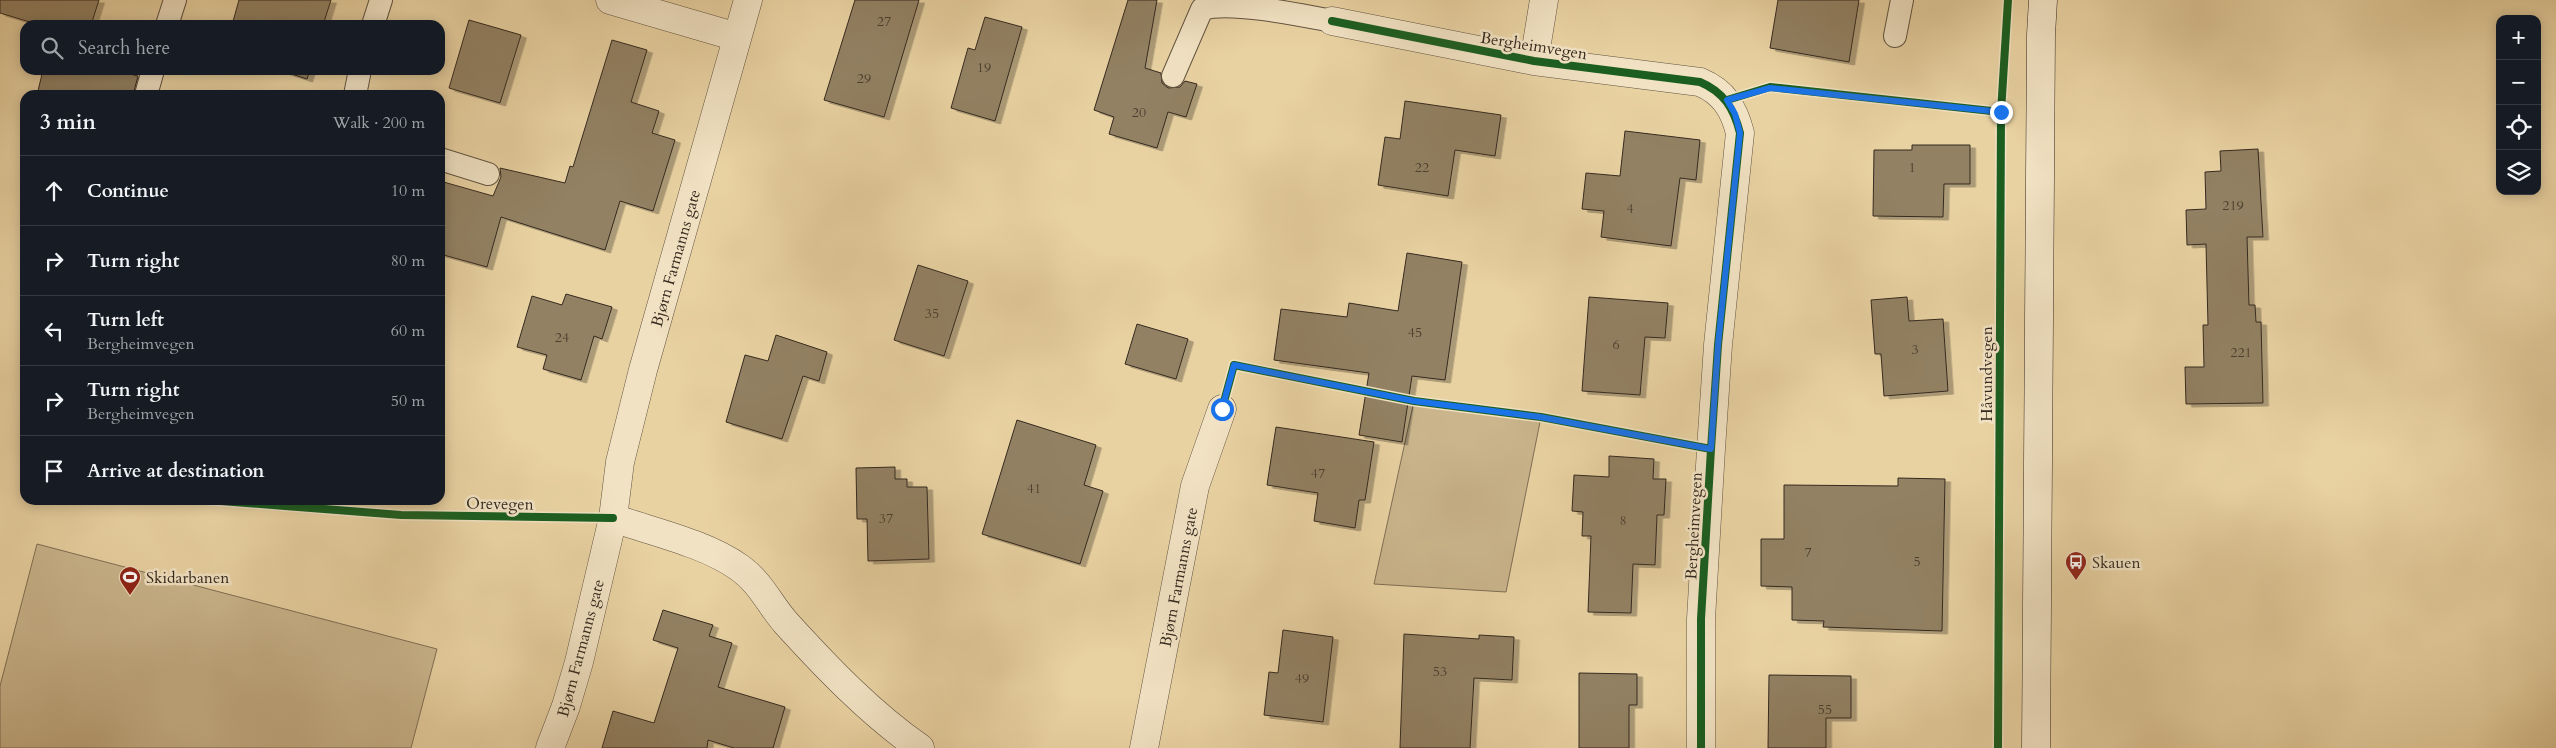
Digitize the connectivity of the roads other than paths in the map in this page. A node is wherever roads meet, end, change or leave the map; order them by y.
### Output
1 (175, 0) edge
2 (382, 0) edge
3 (610, 0) edge
4 (748, 0) edge
5 (1313, 0) edge
6 (1544, 0) edge
7 (1902, 0) edge
8 (2043, 0) edge
9 (169, 20) edge
10 (376, 20) edge
11 (1332, 21) junction
12 (1895, 36) dead end
13 (737, 37) junction
14 (1534, 61) junction
15 (152, 75) edge
16 (359, 75) edge
17 (1172, 76) dead end
18 (148, 90) edge
19 (356, 90) edge
20 (445, 161) edge
21 (488, 174) dead end
22 (1222, 409) dead end
23 (613, 518) junction
24 (550, 748) edge
25 (920, 748) edge
26 (1144, 748) edge
27 (1702, 748) edge
28 (2036, 748) edge

1 - 9 lane
2 - 10 lane
3 - 13 street
4 - 13 street, Bjørn Farmanns gate
5 - 11 lane
6 - 14 street
7 - 12 lane
8 - 28 street
11 - 14 street, Bergheimvegen
11 - 17 lane
13 - 23 street, Bjørn Farmanns gate
14 - 27 street, Bergheimvegen
15 - 18 lane
16 - 19 lane
20 - 21 lane
22 - 26 street, Bjørn Farmanns gate
23 - 24 street, Bjørn Farmanns gate
23 - 25 street

